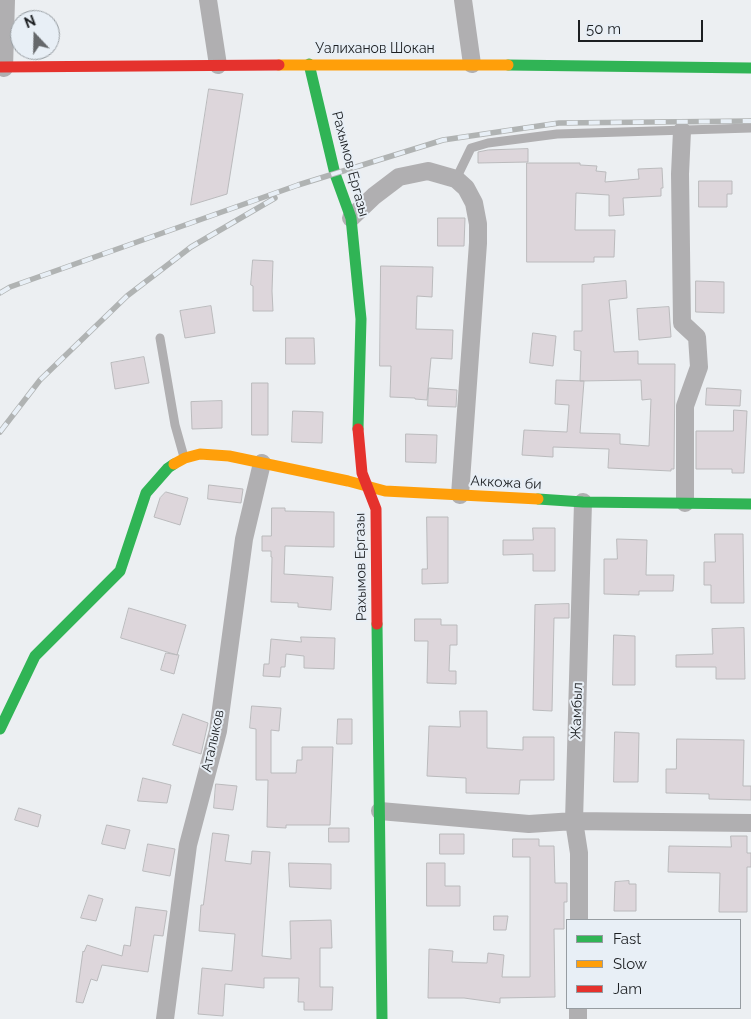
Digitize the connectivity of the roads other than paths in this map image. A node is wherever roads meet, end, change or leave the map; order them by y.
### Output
1 (6, 0) edge
2 (208, 0) edge
3 (463, 0) edge
4 (309, 64) junction
5 (472, 64) junction
6 (218, 65) junction
7 (2, 68) edge
8 (751, 68) edge
9 (751, 128) edge
10 (682, 131) junction
11 (456, 179) junction
12 (351, 218) junction
13 (160, 338) dead end
14 (185, 458) junction
15 (262, 463) junction
16 (367, 487) junction
17 (460, 495) junction
18 (584, 502) junction
19 (685, 503) junction
20 (751, 504) edge
21 (0, 728) edge
22 (380, 811) junction
23 (574, 821) junction
24 (751, 823) edge
25 (579, 919) edge
26 (165, 1019) edge
27 (382, 1019) edge

1 - 7 street
2 - 6 street
3 - 5 street
4 - 5 street, Уалиханов Шокан
4 - 6 street, Уалиханов Шокан
4 - 12 street, Рахымов Ергазы
5 - 8 street, Уалиханов Шокан
6 - 7 street, Уалиханов Шокан
9 - 10 lane
10 - 11 lane
10 - 19 street
11 - 12 street
11 - 17 street
12 - 16 street, Рахымов Ергазы
13 - 14 lane
14 - 15 street, Аккожа би
14 - 21 street
15 - 16 street, Аккожа би
15 - 26 street, Аталыков
16 - 17 street, Аккожа би
16 - 22 street, Рахымов Ергазы
17 - 18 street, Аккожа би
18 - 19 street, Аккожа би
18 - 23 street, Жамбыл
19 - 20 street, Аккожа би
22 - 23 street
22 - 27 street, Рахымов Ергазы
23 - 24 street
23 - 25 street, Жамбыл

